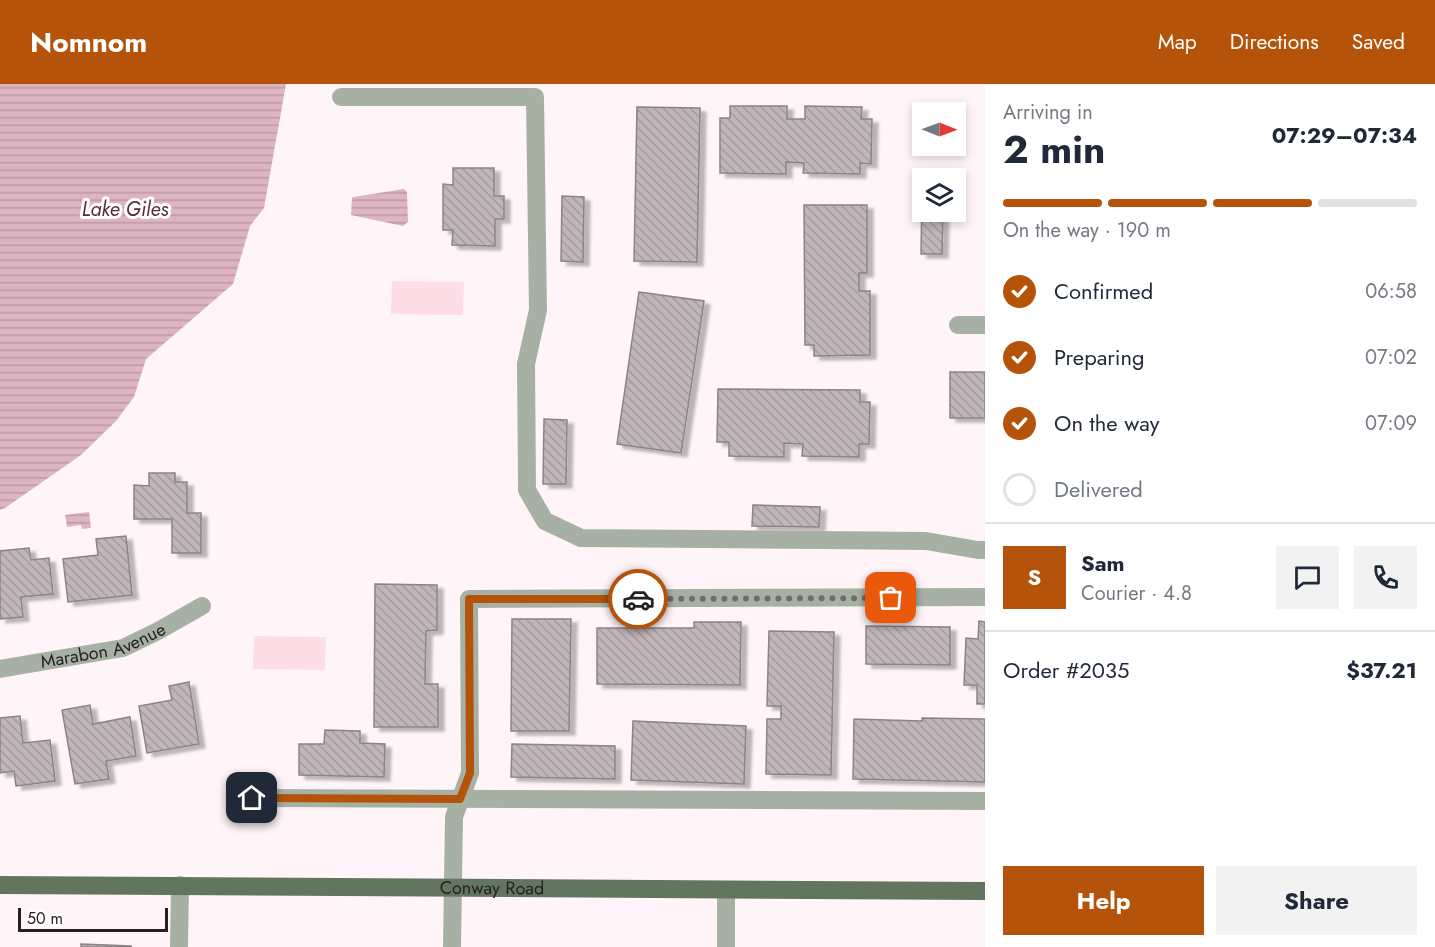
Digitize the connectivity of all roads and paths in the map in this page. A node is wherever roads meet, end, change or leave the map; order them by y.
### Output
1 (341, 97) dead end
2 (958, 325) dead end
3 (985, 326) edge
4 (985, 550) edge
5 (985, 597) edge
6 (202, 606) dead end
7 (0, 669) edge
8 (252, 798) dead end
9 (460, 799) junction
10 (985, 801) edge
11 (0, 885) edge
12 (180, 885) junction
13 (453, 887) junction
14 (726, 890) junction
15 (985, 891) edge
16 (179, 947) edge
17 (453, 947) edge
18 (726, 947) edge

1 - 4 street
2 - 3 street
5 - 9 street
6 - 7 street, Marabon Avenue
8 - 9 street
9 - 10 street
9 - 13 street
11 - 12 main road, Conway Road
12 - 13 main road, Conway Road
12 - 16 street
13 - 14 main road, Conway Road
13 - 17 street
14 - 15 main road, Conway Road
14 - 18 street

